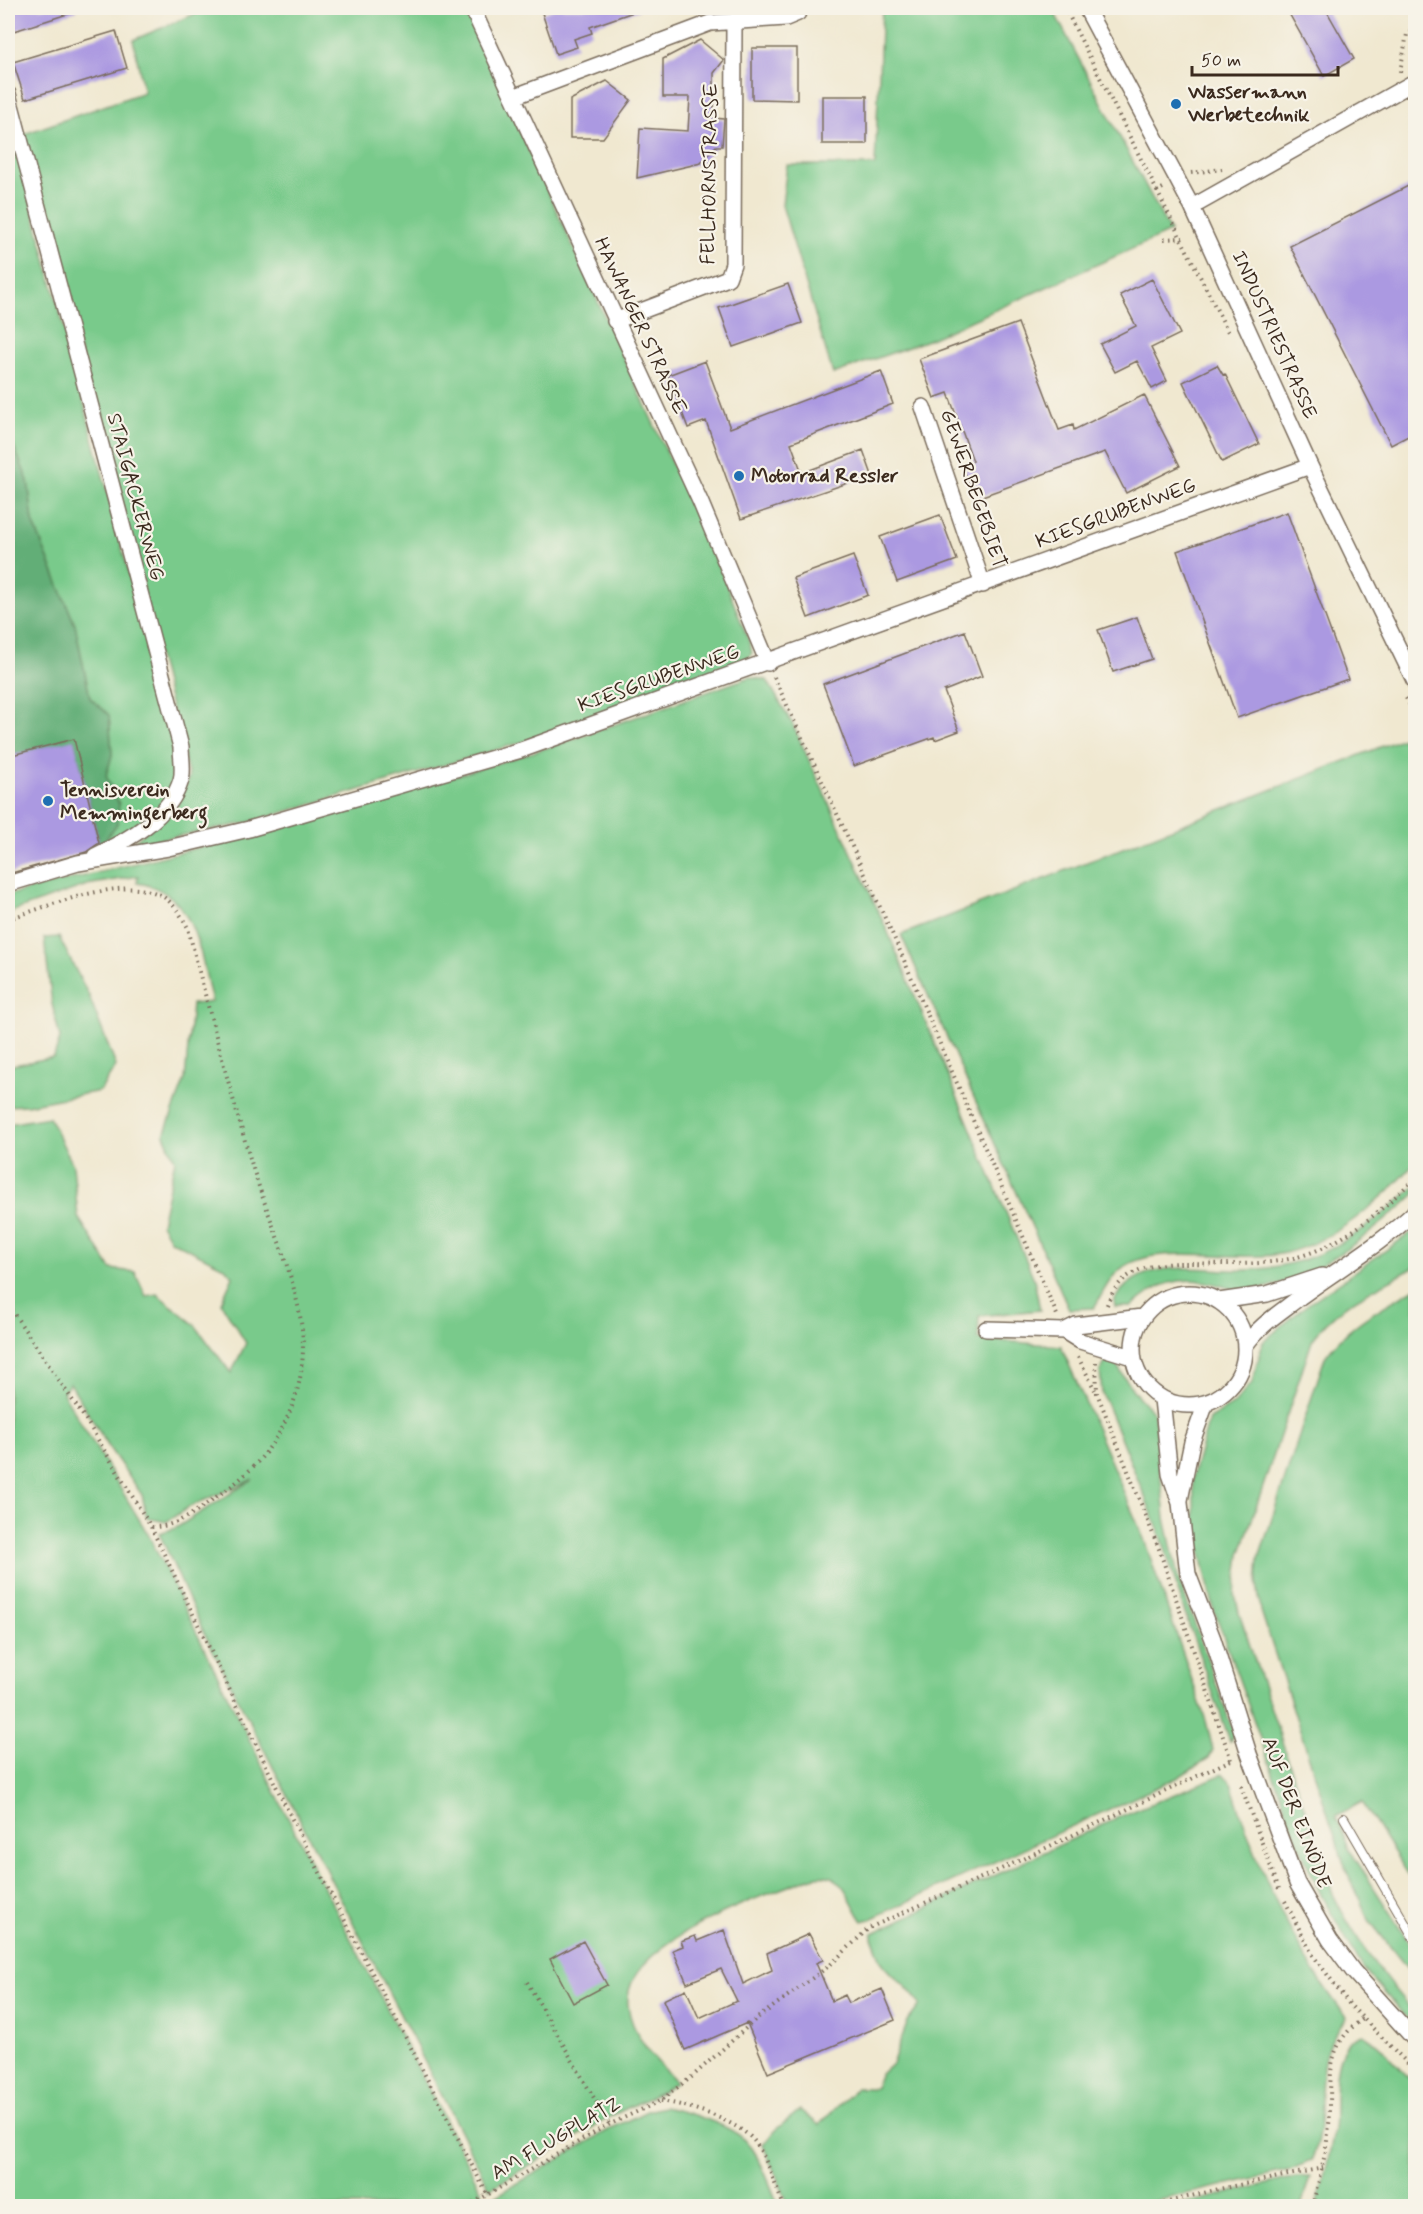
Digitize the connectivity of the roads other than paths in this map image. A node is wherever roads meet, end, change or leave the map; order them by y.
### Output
1 (472, 8) edge
2 (800, 8) edge
3 (1086, 8) edge
4 (734, 21) junction
5 (1416, 81) edge
6 (8, 94) edge
7 (513, 97) junction
8 (1192, 207) junction
9 (615, 321) junction
10 (923, 407) dead end
11 (1310, 466) junction
12 (983, 585) junction
13 (768, 663) junction
14 (1416, 684) edge
15 (78, 863) junction
16 (8, 884) edge
17 (1416, 1211) edge
18 (1331, 1273) junction
19 (1219, 1301) junction
20 (1142, 1317) junction
21 (986, 1329) dead end
22 (1064, 1331) junction
23 (1245, 1346) junction
24 (1132, 1358) junction
25 (1162, 1399) junction
26 (1206, 1403) junction
27 (1180, 1503) junction
28 (1344, 1818) dead end
29 (1416, 1942) edge
30 (1416, 2041) edge

1 - 7 street, HAWANGER STRASSE
2 - 4 street
3 - 8 street, INDUSTRIESTRASSE
4 - 7 street
4 - 9 street, FELLHORNSTRASSE
5 - 8 street
6 - 15 street, STAIGACKERWEG
7 - 9 street, HAWANGER STRASSE
8 - 11 street, INDUSTRIESTRASSE
9 - 13 street, HAWANGER STRASSE
10 - 12 street, GEWERBEGEBIET
11 - 12 street, KIESGRUBENWEG
11 - 14 street, INDUSTRIESTRASSE
12 - 13 street, KIESGRUBENWEG
13 - 15 street, KIESGRUBENWEG
15 - 16 street, KIESGRUBENWEG
17 - 18 street
18 - 19 street
18 - 23 street
19 - 20 street
19 - 23 street
20 - 22 street
20 - 24 street
21 - 22 street
22 - 24 street
23 - 26 street
24 - 25 street
25 - 26 street
25 - 27 street
26 - 27 street
27 - 30 street, AUF DER EINÖDE
28 - 29 lane

